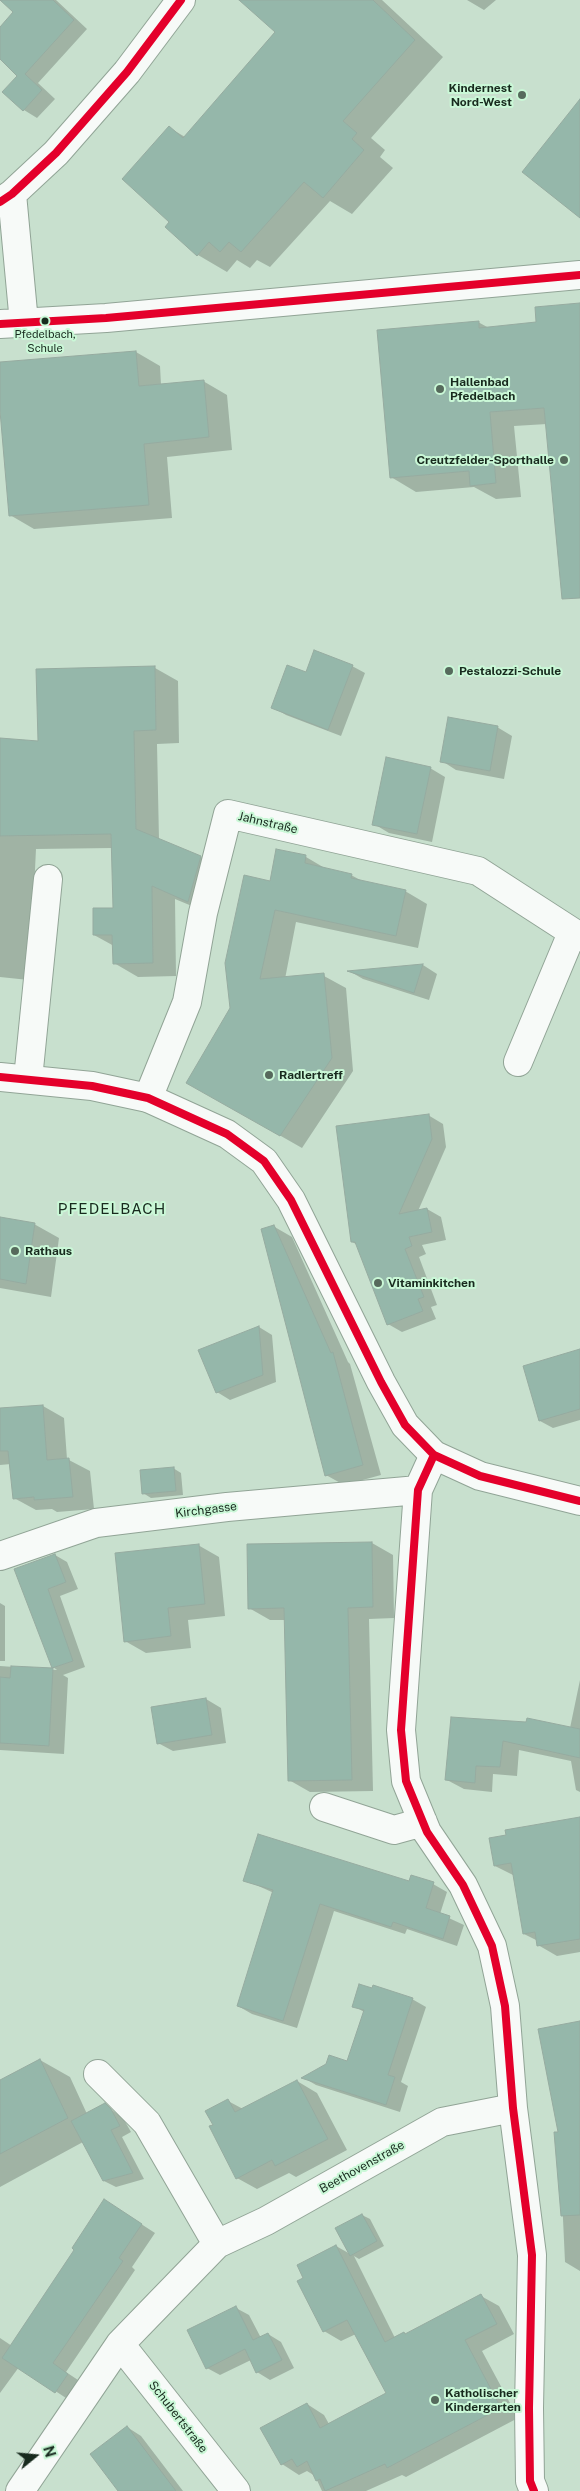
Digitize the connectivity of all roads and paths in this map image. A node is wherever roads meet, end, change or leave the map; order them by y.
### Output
1 (180, 0) edge
2 (6, 198) edge
3 (580, 275) edge
4 (12, 323) edge
5 (48, 879) dead end
6 (576, 935) edge
7 (518, 1062) dead end
8 (0, 1077) edge
9 (28, 1079) junction
10 (148, 1098) junction
11 (434, 1455) junction
12 (418, 1490) junction
13 (580, 1501) edge
14 (0, 1556) edge
15 (324, 1807) dead end
16 (423, 1822) junction
17 (98, 2074) dead end
18 (513, 2108) junction
19 (218, 2244) junction
20 (120, 2344) junction
21 (20, 2491) edge
22 (236, 2491) edge
23 (534, 2491) edge

1 - 2 street
2 - 4 street
3 - 4 street
5 - 9 street
6 - 7 street
6 - 10 street, Jahnstraße
8 - 9 street
9 - 10 street
10 - 11 street
11 - 12 street
11 - 13 street
12 - 14 street, Kirchgasse
12 - 16 street
15 - 16 street
16 - 18 street
17 - 19 street
18 - 19 street, Beethovenstraße
18 - 23 street
19 - 20 street, Beethovenstraße
20 - 21 street, Beethovenstraße
20 - 22 street, Schubertstraße

